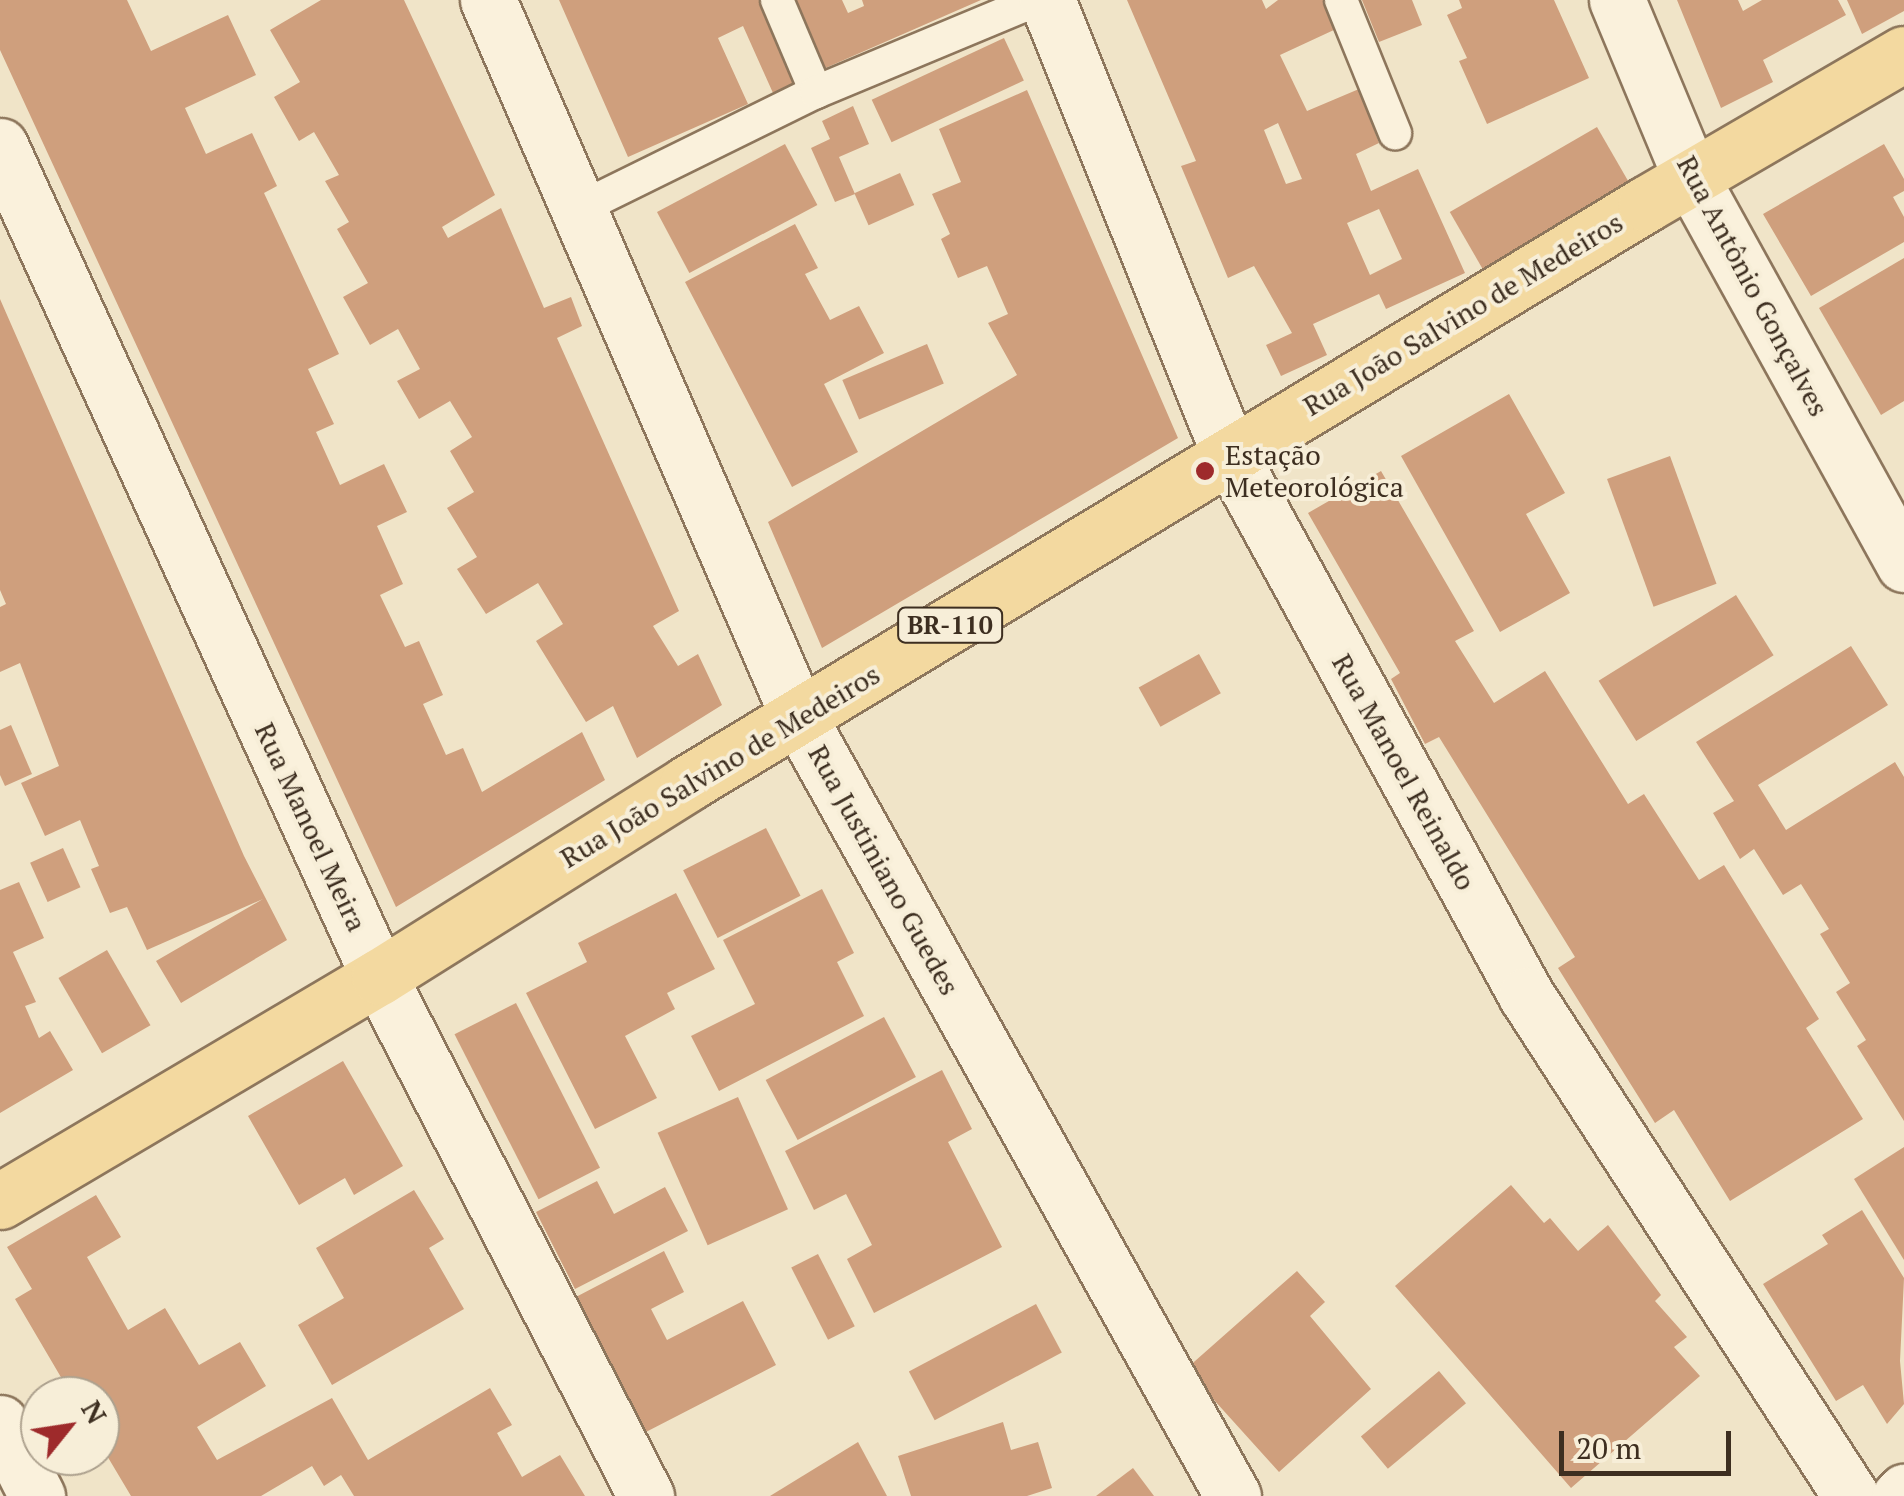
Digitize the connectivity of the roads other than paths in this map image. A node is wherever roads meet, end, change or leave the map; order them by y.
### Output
1 (488, 0) edge
2 (776, 0) edge
3 (1037, 0) edge
4 (1048, 0) edge
5 (1341, 0) edge
6 (1617, 0) edge
7 (1904, 54) edge
8 (816, 92) junction
9 (1396, 133) dead end
10 (0, 146) edge
11 (1691, 178) junction
12 (578, 209) junction
13 (1230, 455) junction
14 (1904, 564) edge
15 (799, 718) junction
16 (379, 977) junction
17 (0, 1201) edge
18 (0, 1423) edge
19 (37, 1496) edge
20 (646, 1496) edge
21 (1234, 1496) edge
22 (1852, 1496) edge

1 - 12 street, Rua Justiniano Guedes
2 - 8 lane
3 - 8 lane
4 - 13 street, Rua Manoel Reinaldo
5 - 9 lane
6 - 11 street, Rua Antônio Gonçalves
7 - 11 main road, Rua João Salvino de Medeiros / BR-110
8 - 12 lane
10 - 16 street, Rua Manoel Meira
11 - 13 main road, Rua João Salvino de Medeiros / BR-110
11 - 14 street, Rua Antônio Gonçalves
12 - 15 street, Rua Justiniano Guedes
13 - 15 main road, Rua João Salvino de Medeiros / BR-110
13 - 22 street, Rua Manoel Reinaldo
15 - 16 main road, Rua João Salvino de Medeiros / BR-110
15 - 21 street, Rua Justiniano Guedes
16 - 17 main road, Rua João Salvino de Medeiros / BR-110
16 - 20 street, Rua Manoel Meira
18 - 19 street

